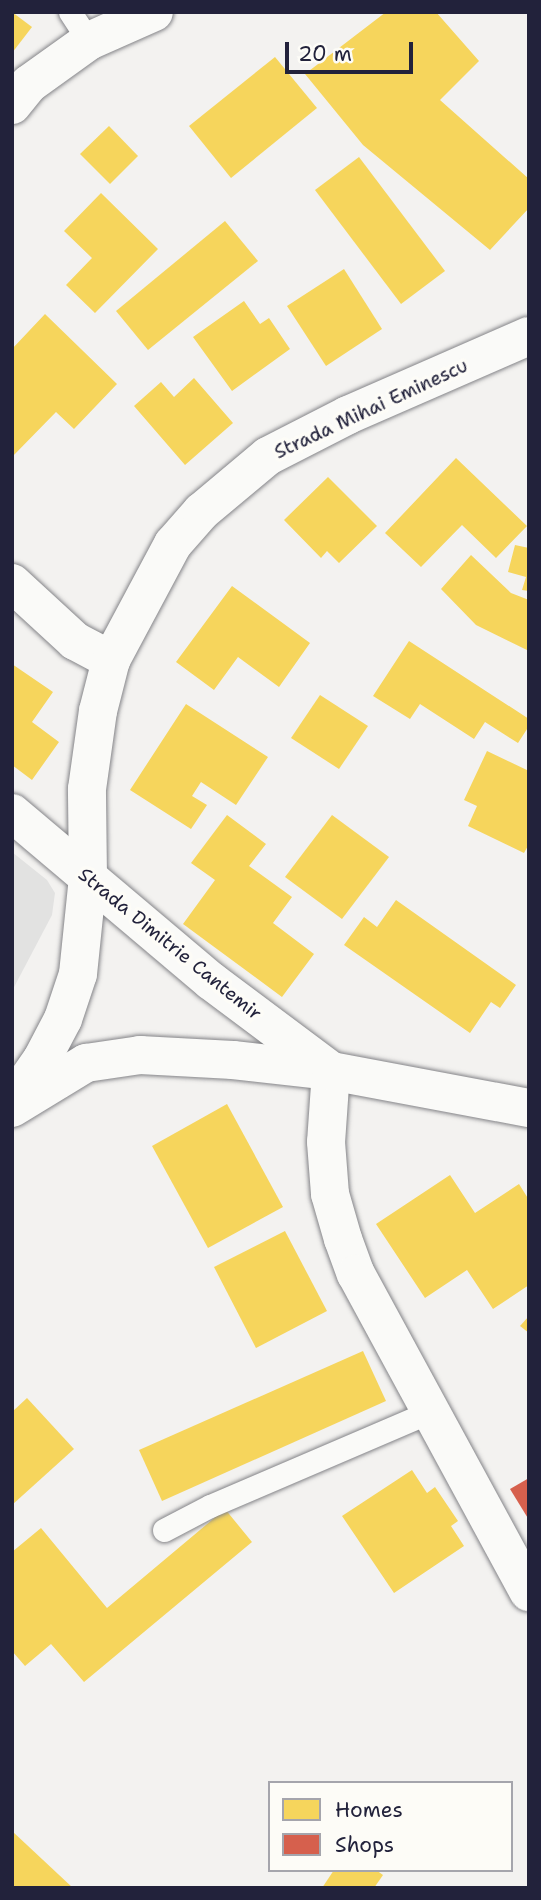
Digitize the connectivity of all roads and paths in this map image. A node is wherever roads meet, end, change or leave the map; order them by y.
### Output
1 (154, 12) edge
2 (80, 27) edge
3 (12, 105) edge
4 (529, 336) edge
5 (12, 583) edge
6 (111, 660) junction
7 (12, 813) edge
8 (88, 877) junction
9 (331, 1071) junction
10 (12, 1102) edge
11 (12, 1108) edge
12 (529, 1108) edge
13 (429, 1412) junction
14 (164, 1530) dead end
15 (529, 1592) edge

1 - 2 street
2 - 3 street
4 - 6 street, Strada Mihai Eminescu
5 - 6 street
6 - 8 street, Strada Mihai Eminescu
7 - 8 street, Strada Dimitrie Cantemir
8 - 9 street, Strada Dimitrie Cantemir
8 - 10 street, Strada Mihai Eminescu
9 - 11 street, Strada Dimitrie Cantemir
9 - 12 street, Strada Dimitrie Cantemir
9 - 13 street
13 - 14 lane
13 - 15 street

